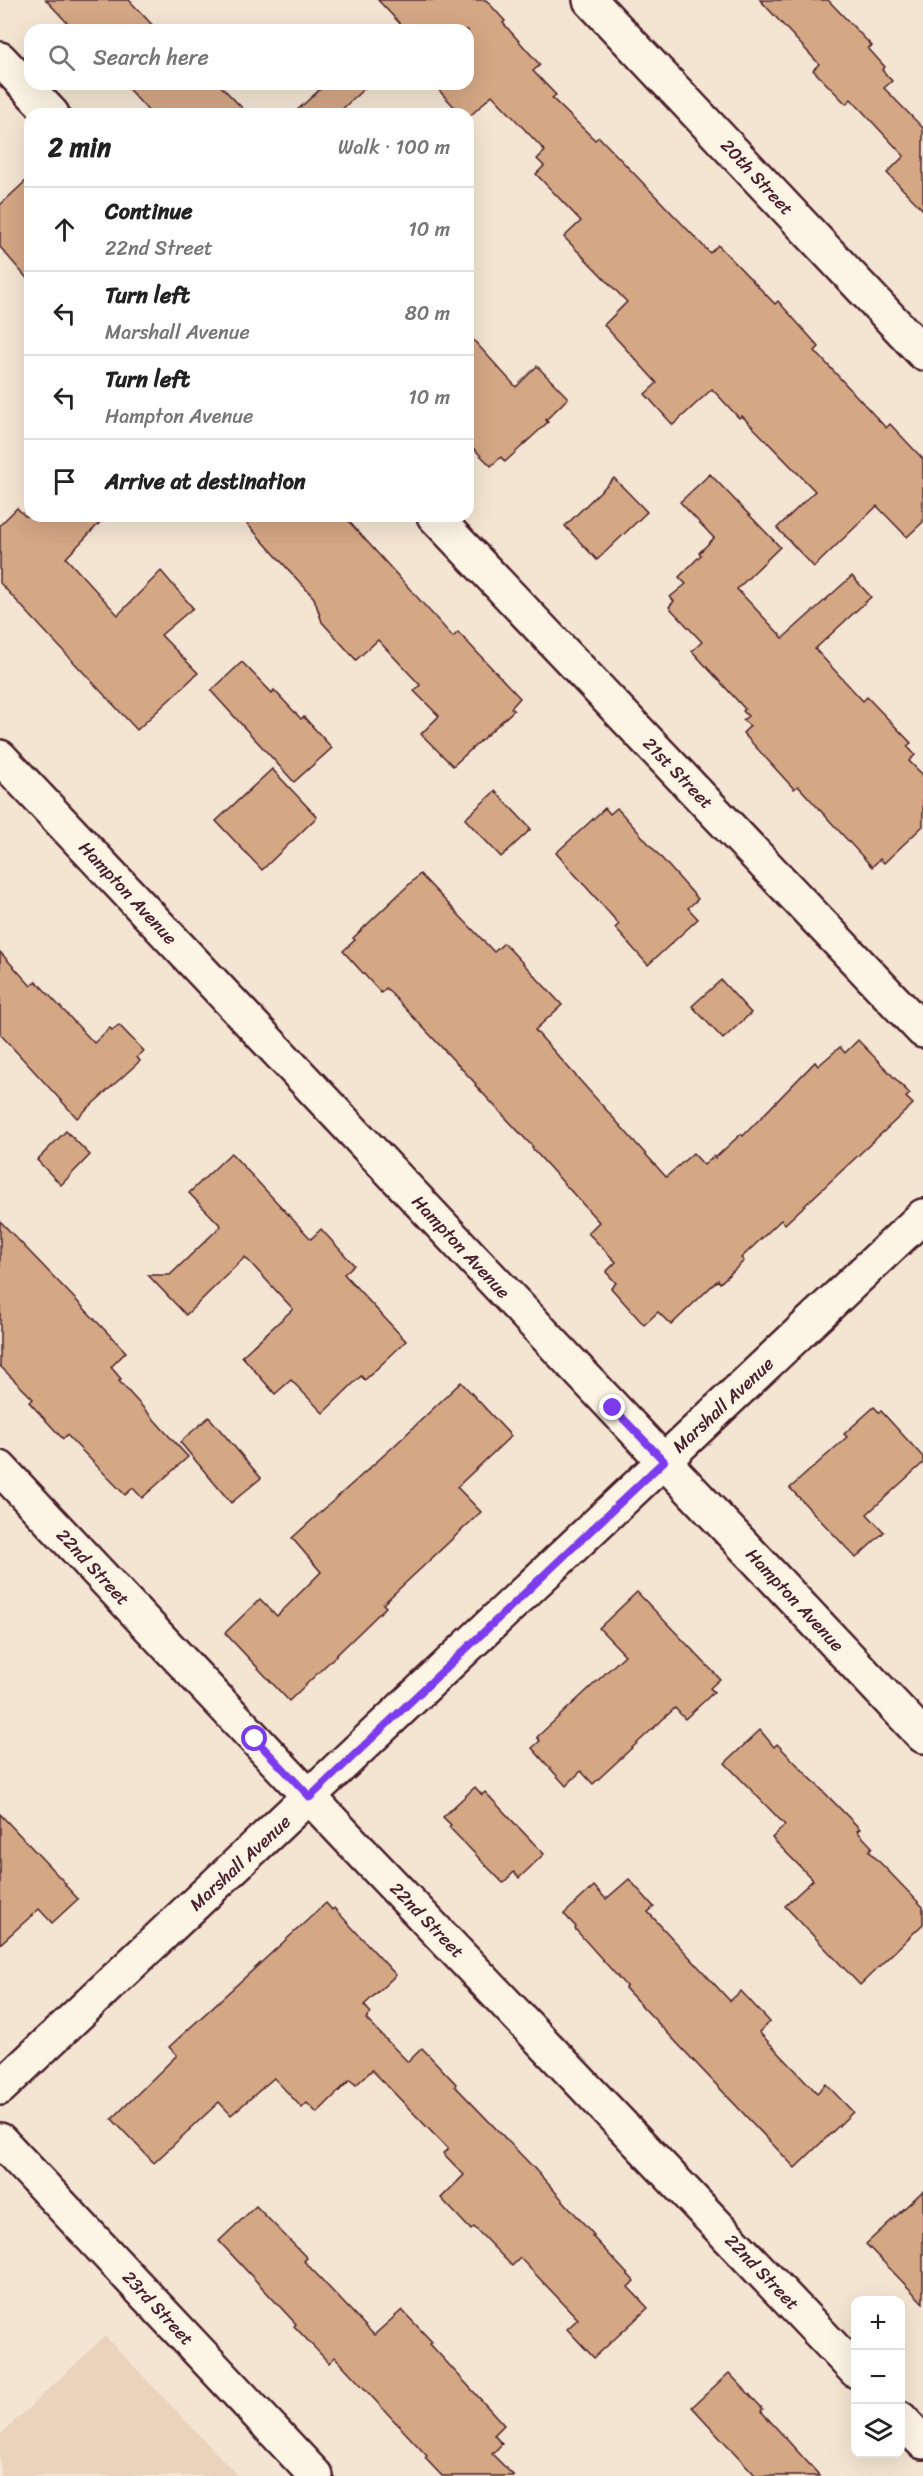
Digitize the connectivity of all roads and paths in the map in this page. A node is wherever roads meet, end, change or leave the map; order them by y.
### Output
1 (605, 5) edge
2 (0, 59) edge
3 (24, 84) edge
4 (29, 90) edge
5 (46, 108) edge
6 (923, 353) edge
7 (440, 522) edge
8 (0, 757) edge
9 (923, 1031) edge
10 (923, 1216) edge
11 (664, 1461) junction
12 (0, 1468) edge
13 (923, 1736) edge
14 (310, 1797) junction
15 (0, 2088) edge
16 (0, 2140) edge
17 (851, 2367) edge
18 (905, 2423) edge
19 (923, 2442) edge
20 (315, 2476) edge

1 - 6 street, 20th Street
2 - 3 street
4 - 5 street
7 - 9 street, 21st Street
8 - 11 street, Hampton Avenue
10 - 11 street, Marshall Avenue
11 - 13 street, Hampton Avenue
11 - 14 street, Marshall Avenue
12 - 14 street, 22nd Street
14 - 15 street, Marshall Avenue
14 - 17 street, 22nd Street
16 - 20 street, 23rd Street
18 - 19 street

